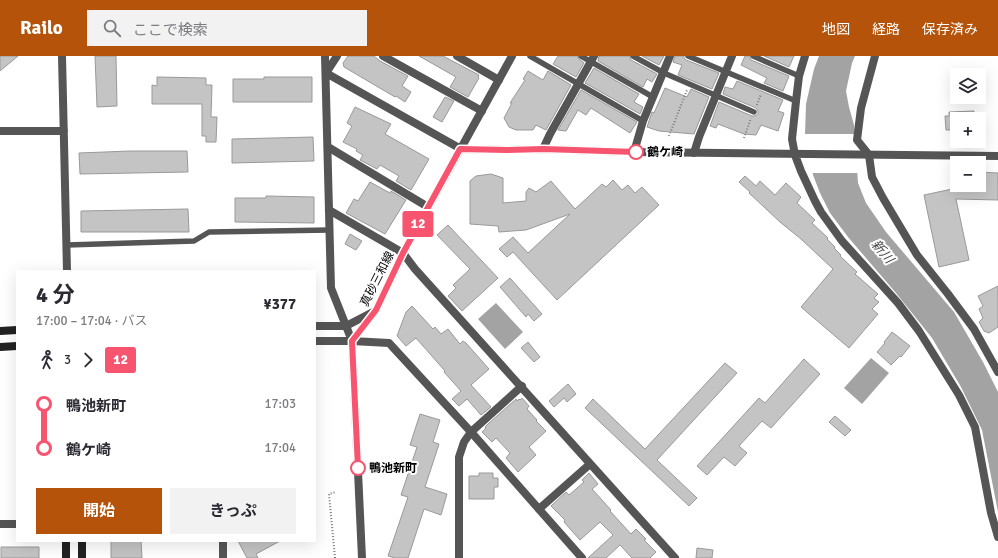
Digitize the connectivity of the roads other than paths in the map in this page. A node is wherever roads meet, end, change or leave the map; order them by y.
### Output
1 (62, 56) edge
2 (325, 56) edge
3 (337, 56) edge
4 (383, 56) edge
5 (457, 56) edge
6 (512, 56) edge
7 (530, 56) edge
8 (581, 56) edge
9 (633, 56) edge
10 (670, 56) edge
11 (688, 56) edge
12 (732, 56) edge
13 (753, 56) edge
14 (805, 56) edge
15 (874, 56) edge
16 (592, 59) edge
17 (725, 71) junction
18 (326, 73) junction
19 (664, 73) junction
20 (799, 76) junction
21 (499, 80) junction
22 (578, 83) junction
23 (716, 95) junction
24 (654, 97) junction
25 (796, 101) junction
26 (482, 111) junction
27 (754, 112) dead end
28 (644, 121) junction
29 (0, 131) edge
30 (64, 131) junction
31 (328, 147) junction
32 (460, 149) junction
33 (543, 149) junction
34 (634, 152) junction
35 (694, 153) junction
36 (799, 154) junction
37 (869, 155) junction
38 (998, 156) edge
39 (428, 207) junction
40 (329, 210) junction
41 (330, 230) junction
42 (67, 245) junction
43 (403, 253) junction
44 (67, 270) edge
45 (376, 310) junction
46 (316, 326) edge
47 (346, 326) junction
48 (0, 330) edge
49 (16, 330) edge
50 (316, 341) edge
51 (352, 341) junction
52 (16, 346) edge
53 (0, 347) edge
54 (998, 372) edge
55 (522, 386) junction
56 (471, 432) junction
57 (590, 464) junction
58 (539, 509) junction
59 (995, 512) edge
60 (0, 524) edge
61 (16, 524) edge
62 (998, 537) edge
63 (66, 542) edge
64 (82, 542) edge
65 (223, 542) edge
66 (66, 558) edge
67 (82, 558) edge
68 (223, 558) edge
69 (362, 558) edge
70 (459, 558) edge
71 (582, 558) edge
72 (675, 558) edge

1 - 30 street
2 - 18 street
3 - 18 street
4 - 26 street
5 - 21 street
6 - 21 street, 真砂三和線
7 - 22 lane
8 - 16 lane
9 - 19 lane
10 - 19 street
11 - 17 lane
12 - 17 street
13 - 20 lane
14 - 20 street
15 - 37 street
16 - 22 street
16 - 24 lane
17 - 23 street
17 - 25 lane
18 - 31 street
18 - 32 street
19 - 23 lane
19 - 24 street
20 - 25 street
21 - 26 street, 真砂三和線
22 - 28 lane
22 - 33 street
23 - 27 lane
23 - 35 street
24 - 28 street
25 - 36 street
26 - 32 street, 真砂三和線
28 - 34 street
29 - 30 street
30 - 42 street
31 - 39 street
31 - 40 street
32 - 33 street
32 - 39 street, 真砂三和線
33 - 34 street
34 - 35 street
35 - 36 street
36 - 37 street
36 - 59 street
37 - 38 street
37 - 54 street
39 - 43 street, 真砂三和線
40 - 41 street
40 - 43 street
41 - 42 lane
41 - 47 street
42 - 44 street
43 - 45 street, 真砂三和線
43 - 55 street
45 - 47 street
45 - 51 street, 真砂三和線
46 - 47 street
47 - 51 street
48 - 49 main road
50 - 51 street
51 - 56 street
51 - 69 street
52 - 53 main road
55 - 56 street
55 - 57 street
56 - 58 street
56 - 70 street
57 - 58 street
57 - 72 street
58 - 71 street
59 - 62 street
60 - 61 street
63 - 66 main road
64 - 67 main road
65 - 68 street

